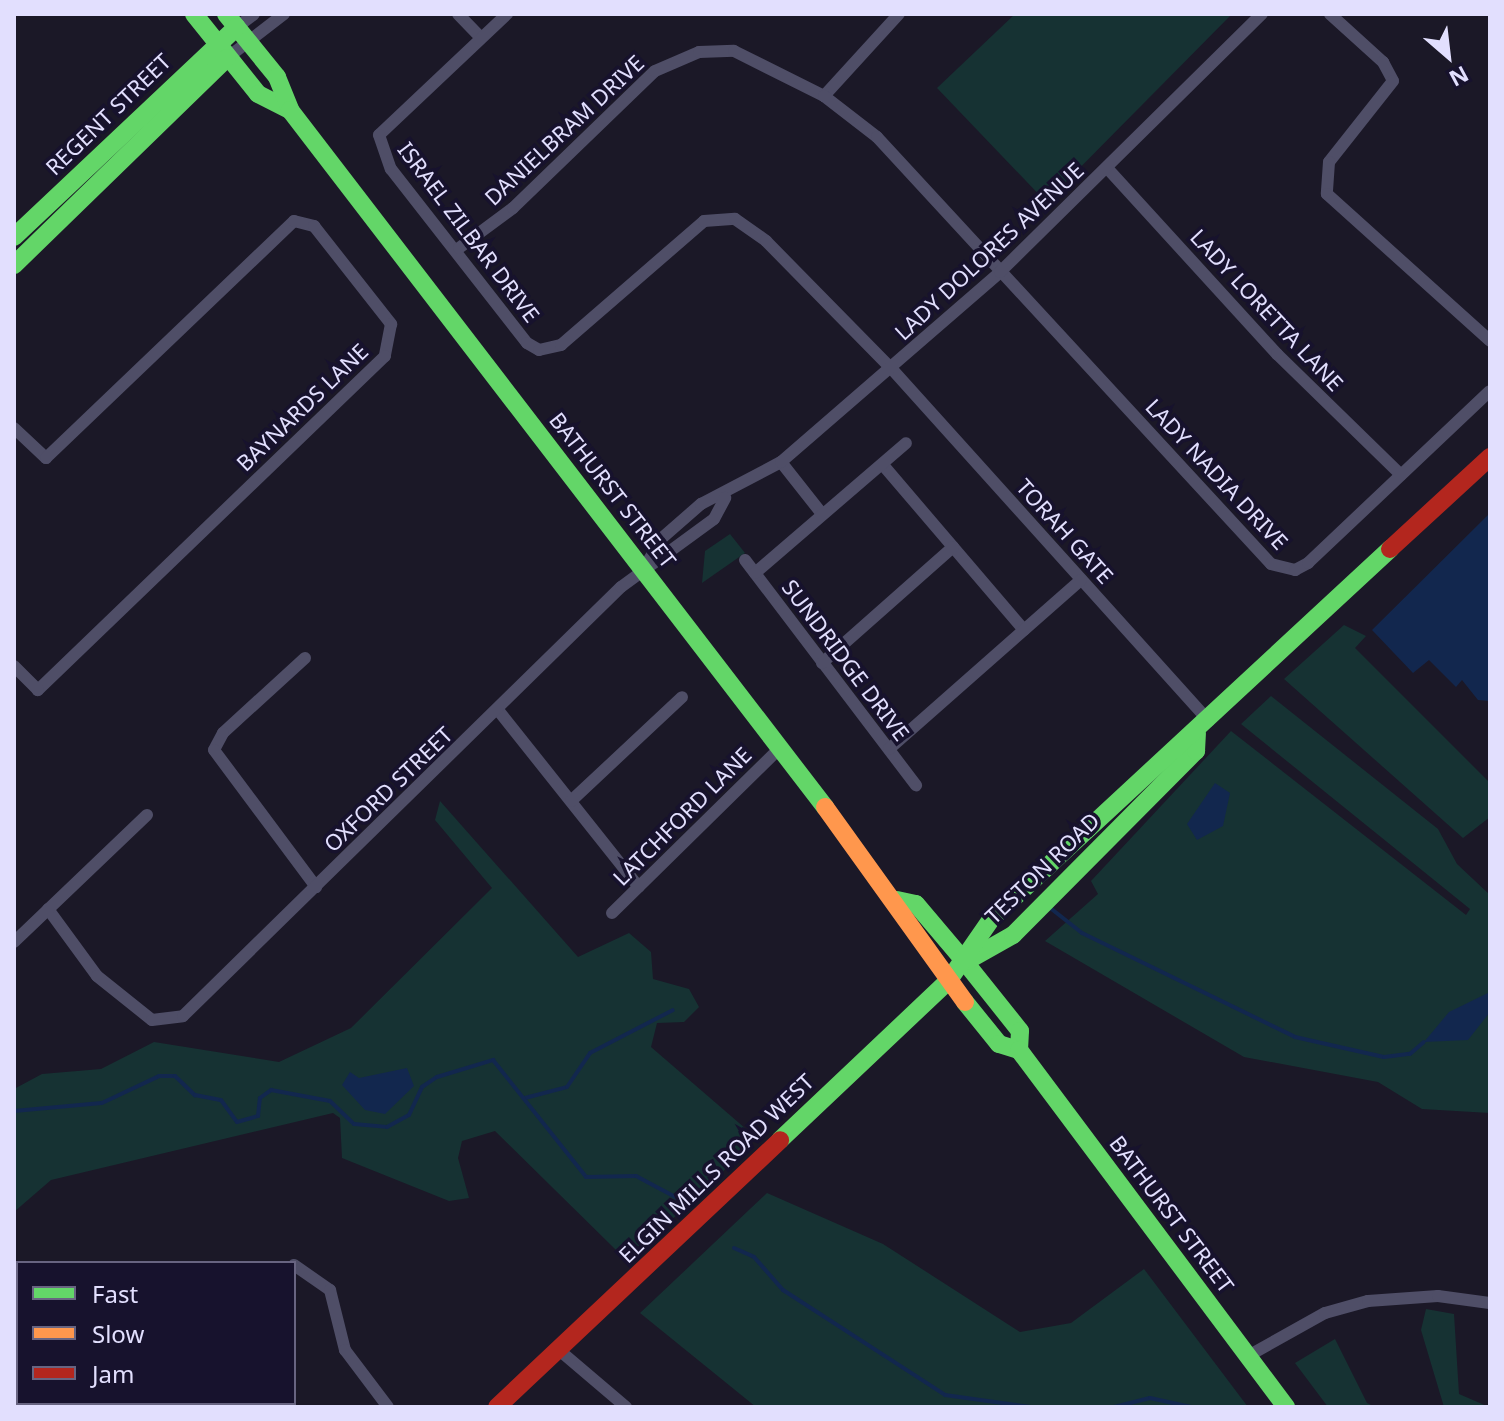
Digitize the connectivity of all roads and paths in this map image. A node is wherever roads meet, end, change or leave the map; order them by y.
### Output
1 (194, 14) edge
2 (254, 14) edge
3 (284, 14) edge
4 (458, 14) edge
5 (507, 14) edge
6 (899, 14) edge
7 (1262, 14) edge
8 (1330, 14) edge
9 (237, 28) edge
10 (481, 38) junction
11 (222, 51) junction
12 (824, 96) junction
13 (290, 110) junction
14 (1108, 169) junction
15 (14, 237) edge
16 (459, 248) junction
17 (14, 265) edge
18 (1000, 272) junction
19 (1490, 341) edge
20 (891, 368) junction
21 (1490, 391) edge
22 (14, 428) edge
23 (906, 443) dead end
24 (1490, 457) edge
25 (781, 462) junction
26 (883, 465) junction
27 (1401, 475) junction
28 (725, 498) junction
29 (822, 514) junction
30 (953, 547) junction
31 (745, 560) dead end
32 (644, 568) junction
33 (755, 573) junction
34 (1081, 580) junction
35 (1024, 630) junction
36 (305, 658) dead end
37 (822, 663) junction
38 (14, 666) edge
39 (682, 697) dead end
40 (498, 710) junction
41 (1203, 727) junction
42 (780, 748) junction
43 (889, 749) junction
44 (916, 785) dead end
45 (571, 801) junction
46 (147, 815) dead end
47 (316, 887) junction
48 (639, 887) junction
49 (897, 900) junction
50 (48, 909) junction
51 (612, 913) dead end
52 (14, 942) edge
53 (965, 962) junction
54 (949, 980) junction
55 (1019, 1050) junction
56 (296, 1266) edge
57 (1490, 1303) edge
58 (559, 1350) junction
59 (1248, 1356) junction
60 (388, 1407) edge
61 (497, 1407) edge
62 (626, 1407) edge
63 (1286, 1407) edge

1 - 11 main road, BATHURST STREET
2 - 9 street
3 - 9 street
4 - 10 street
5 - 10 street, ISRAEL ZILBAR DRIVE
6 - 12 street
7 - 14 street, LADY DOLORES AVENUE
8 - 19 street
9 - 11 main road, REGENT STREET
9 - 13 main road, BATHURST STREET
10 - 16 street, ISRAEL ZILBAR DRIVE
11 - 13 main road, BATHURST STREET
11 - 15 main road, REGENT STREET
11 - 17 main road, REGENT STREET
12 - 16 street, DANIELBRAM DRIVE
12 - 18 street, DANIELBRAM DRIVE
13 - 32 main road, BATHURST STREET
14 - 18 street, LADY DOLORES AVENUE
14 - 27 street, LADY LORETTA LANE
16 - 20 street, ISRAEL ZILBAR DRIVE
18 - 20 street, LADY DOLORES AVENUE
18 - 27 street, LADY NADIA DRIVE
20 - 25 street, LADY DOLORES AVENUE
20 - 34 street, TORAH GATE
21 - 27 street, LADY NADIA DRIVE
22 - 38 street, BAYNARDS LANE
23 - 26 street
24 - 41 main road, TESTON ROAD
25 - 28 street, LADY DOLORES AVENUE
25 - 29 street
26 - 29 street
26 - 30 street
28 - 32 street, LADY DOLORES AVENUE
28 - 32 street, LADY DOLORES AVENUE
29 - 33 street
30 - 35 street
30 - 37 street
31 - 33 street, SUNDRIDGE DRIVE
32 - 40 street, OXFORD STREET
32 - 42 main road, BATHURST STREET
33 - 37 street, SUNDRIDGE DRIVE
34 - 35 street
34 - 41 street, TORAH GATE
35 - 43 street
36 - 47 street
37 - 43 street, SUNDRIDGE DRIVE
39 - 45 street
40 - 45 street
40 - 47 street, OXFORD STREET
41 - 53 main road, TESTON ROAD
41 - 53 main road, TESTON ROAD
42 - 48 street, LATCHFORD LANE
42 - 49 main road, BATHURST STREET
43 - 44 street, SUNDRIDGE DRIVE
45 - 48 street
46 - 50 street
47 - 50 street, OXFORD STREET
48 - 51 street, LATCHFORD LANE
49 - 53 main road, BATHURST STREET
49 - 54 main road, BATHURST STREET
50 - 52 street
53 - 54 main road, ELGIN MILLS ROAD WEST
53 - 55 main road, BATHURST STREET
54 - 55 main road, BATHURST STREET
54 - 58 main road, ELGIN MILLS ROAD WEST
55 - 59 main road, BATHURST STREET
56 - 60 street
57 - 59 street
58 - 61 main road, ELGIN MILLS ROAD WEST
58 - 62 street
59 - 63 main road, BATHURST STREET

